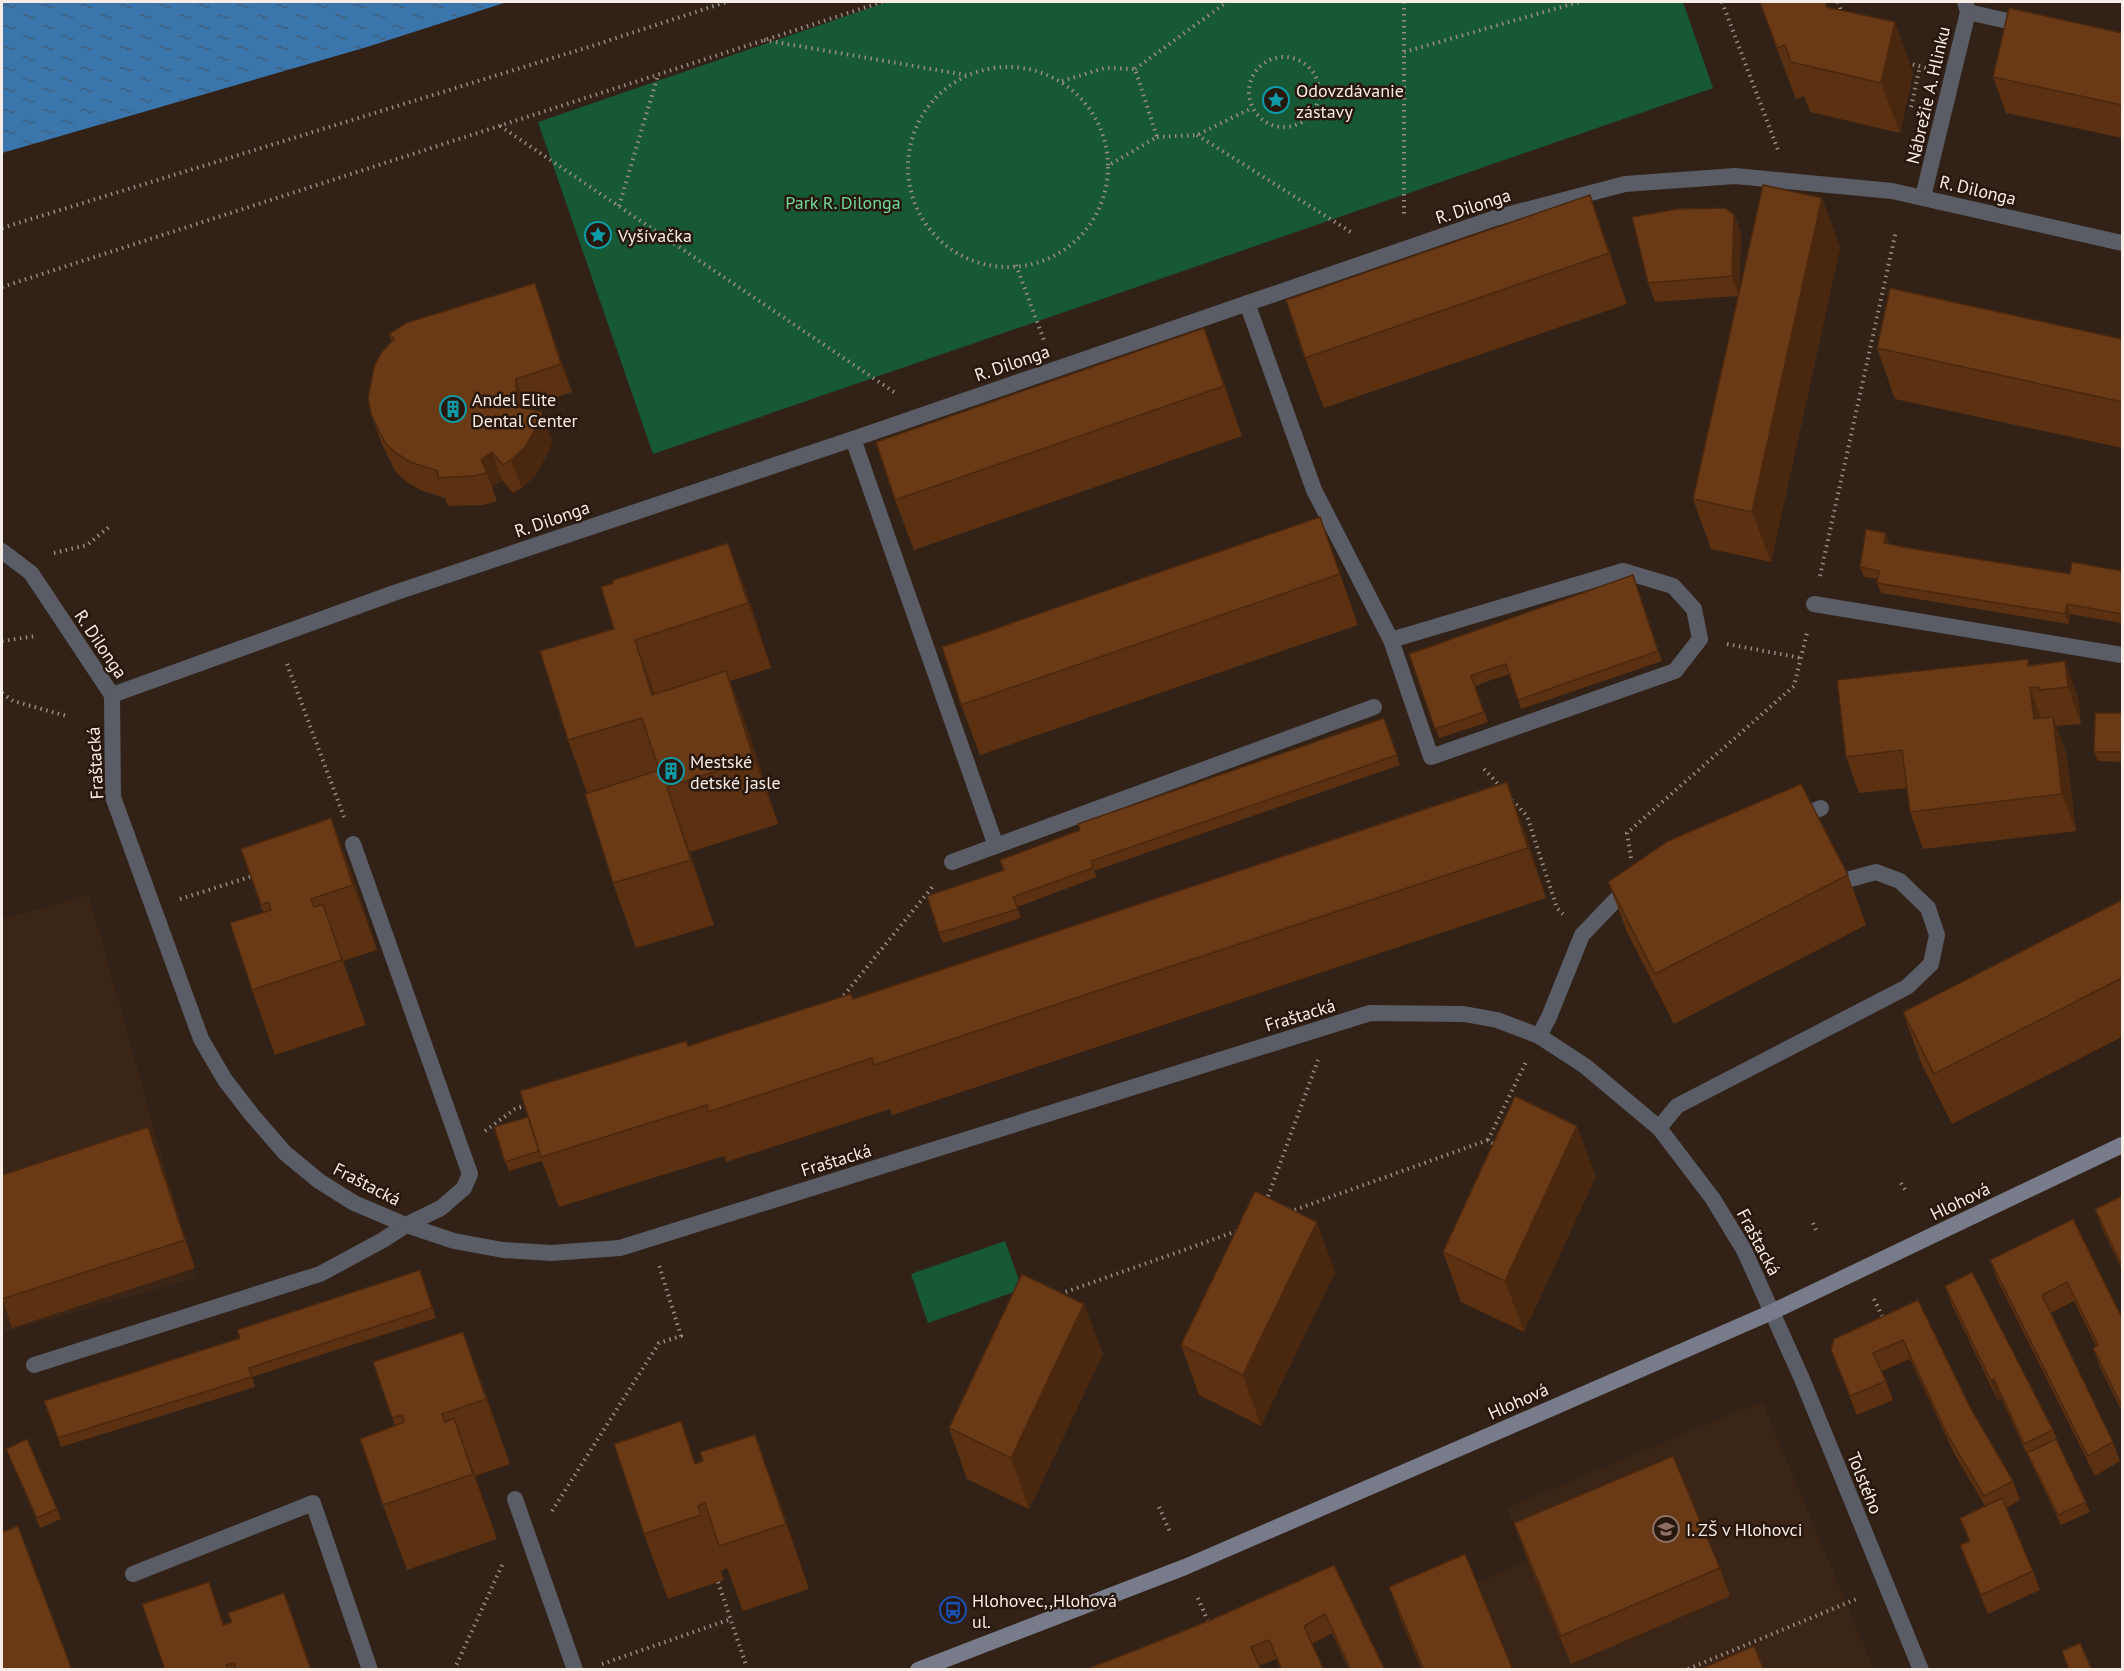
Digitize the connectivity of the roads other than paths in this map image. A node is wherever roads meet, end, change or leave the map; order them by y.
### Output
1 (1967, 7) edge
2 (2045, 30) edge
3 (1923, 197) junction
4 (2122, 243) edge
5 (1247, 303) junction
6 (853, 439) junction
7 (2, 551) edge
8 (1814, 604) road end
9 (1391, 640) junction
10 (2122, 655) edge
11 (111, 695) junction
12 (1374, 707) dead end
13 (1821, 808) dead end
14 (1777, 825) edge
15 (353, 844) road end
16 (996, 846) junction
17 (952, 862) road end
18 (1640, 878) edge
19 (1843, 881) dead end
20 (1539, 1036) junction
21 (1659, 1128) junction
22 (2122, 1144) edge
23 (406, 1226) junction
24 (1772, 1312) junction
25 (34, 1365) dead end
26 (515, 1500) dead end
27 (133, 1574) dead end
28 (370, 1670) edge
29 (575, 1670) edge
30 (918, 1670) edge
31 (1921, 1670) edge

1 - 2 street
1 - 3 street, Nábrežie A. Hlinku
3 - 4 street, R. Dilonga
3 - 5 street, R. Dilonga
5 - 6 street, R. Dilonga
5 - 9 street
6 - 11 street, R. Dilonga
6 - 16 street
7 - 11 street, R. Dilonga
8 - 10 street
9 - 9 street
11 - 23 street, Fraštacká
12 - 16 street
13 - 14 street
15 - 23 street
16 - 17 street
18 - 20 street
19 - 21 street
20 - 21 street, Fraštacká
20 - 23 street, Fraštacká
21 - 24 street, Fraštacká
22 - 24 main road, Hlohová
23 - 25 street
24 - 30 main road, Hlohová
24 - 31 street, Tolstého
26 - 29 street
27 - 28 street

